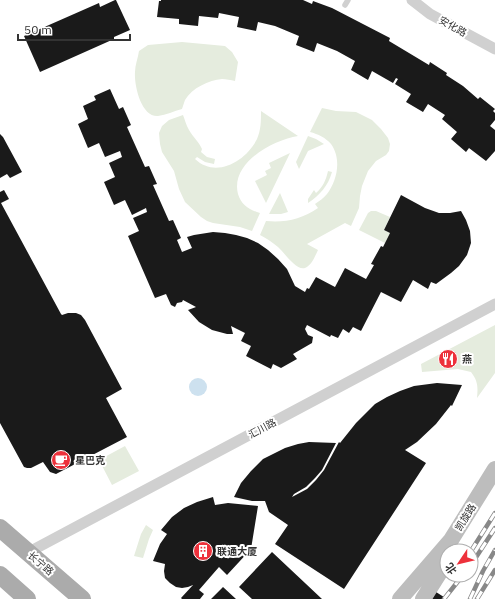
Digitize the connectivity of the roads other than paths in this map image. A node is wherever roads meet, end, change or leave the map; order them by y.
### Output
1 (412, 0) edge
2 (495, 49) edge
3 (495, 304) edge
4 (495, 469) edge
5 (495, 486) edge
6 (0, 528) edge
7 (458, 543) edge
8 (29, 552) junction
9 (439, 574) edge
10 (0, 575) edge
11 (27, 599) edge
12 (82, 599) edge
13 (400, 599) edge
14 (423, 599) edge

1 - 2 street, 安化路
3 - 8 street, 汇川路
4 - 13 street, 凯旋路
5 - 7 street
6 - 8 main road, 长宁路
8 - 12 main road, 长宁路
9 - 14 street
10 - 11 main road

